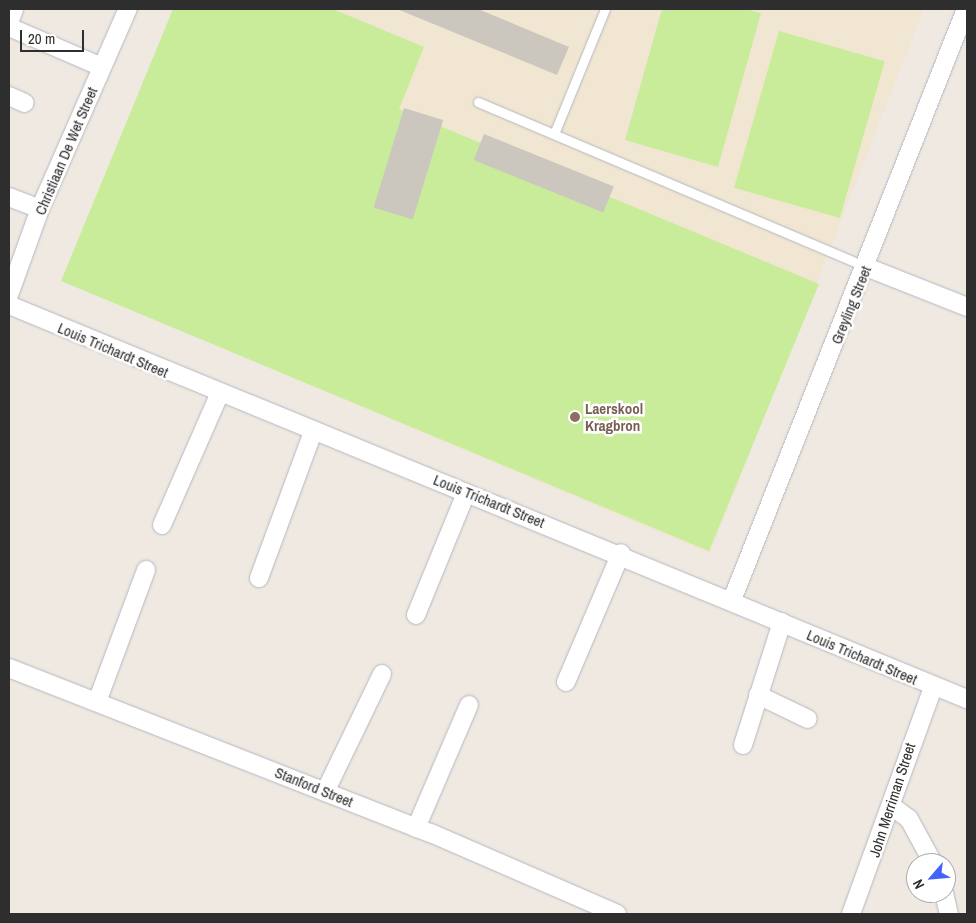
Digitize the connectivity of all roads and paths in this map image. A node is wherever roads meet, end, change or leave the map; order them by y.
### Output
1 (14, 9) edge
2 (128, 9) edge
3 (604, 9) edge
4 (966, 9) edge
5 (9, 23) edge
6 (9, 27) edge
7 (102, 68) junction
8 (478, 102) dead end
9 (554, 134) junction
10 (9, 197) edge
11 (40, 209) junction
12 (866, 267) junction
13 (9, 296) edge
14 (9, 306) edge
15 (967, 307) edge
16 (219, 395) junction
17 (313, 432) junction
18 (466, 493) junction
19 (162, 525) dead end
20 (621, 553) junction
21 (146, 570) dead end
22 (259, 578) dead end
23 (732, 600) junction
24 (416, 615) dead end
25 (782, 622) junction
26 (9, 668) edge
27 (382, 674) dead end
28 (566, 682) dead end
29 (933, 687) junction
30 (758, 695) junction
31 (967, 699) edge
32 (98, 702) junction
33 (468, 705) dead end
34 (808, 720) dead end
35 (743, 745) dead end
36 (325, 792) junction
37 (893, 807) junction
38 (416, 828) junction
39 (928, 853) edge
40 (617, 914) edge
41 (851, 914) edge

1 - 5 street
2 - 7 street, Christiaan De Wet Street
3 - 9 lane
4 - 12 street, Greyling Street
6 - 7 street
7 - 11 street, Christiaan De Wet Street
8 - 9 lane
9 - 12 lane
10 - 11 street
11 - 13 street, Christiaan De Wet Street
12 - 15 street
12 - 23 street, Greyling Street
14 - 16 street, Louis Trichardt Street
16 - 17 street, Louis Trichardt Street
16 - 19 street
17 - 18 street, Louis Trichardt Street
17 - 22 street
18 - 20 street, Louis Trichardt Street
18 - 24 street
20 - 23 street, Louis Trichardt Street
20 - 28 street
21 - 32 street
23 - 25 street, Louis Trichardt Street
25 - 29 street, Louis Trichardt Street
25 - 30 street
26 - 32 street, Stanford Street
27 - 36 street
29 - 31 street, Louis Trichardt Street
29 - 37 street, John Merriman Street
30 - 34 street
30 - 35 street
32 - 36 street, Stanford Street
33 - 38 street
36 - 38 street, Stanford Street
37 - 39 street
37 - 41 street, John Merriman Street
38 - 40 street, Stanford Street

